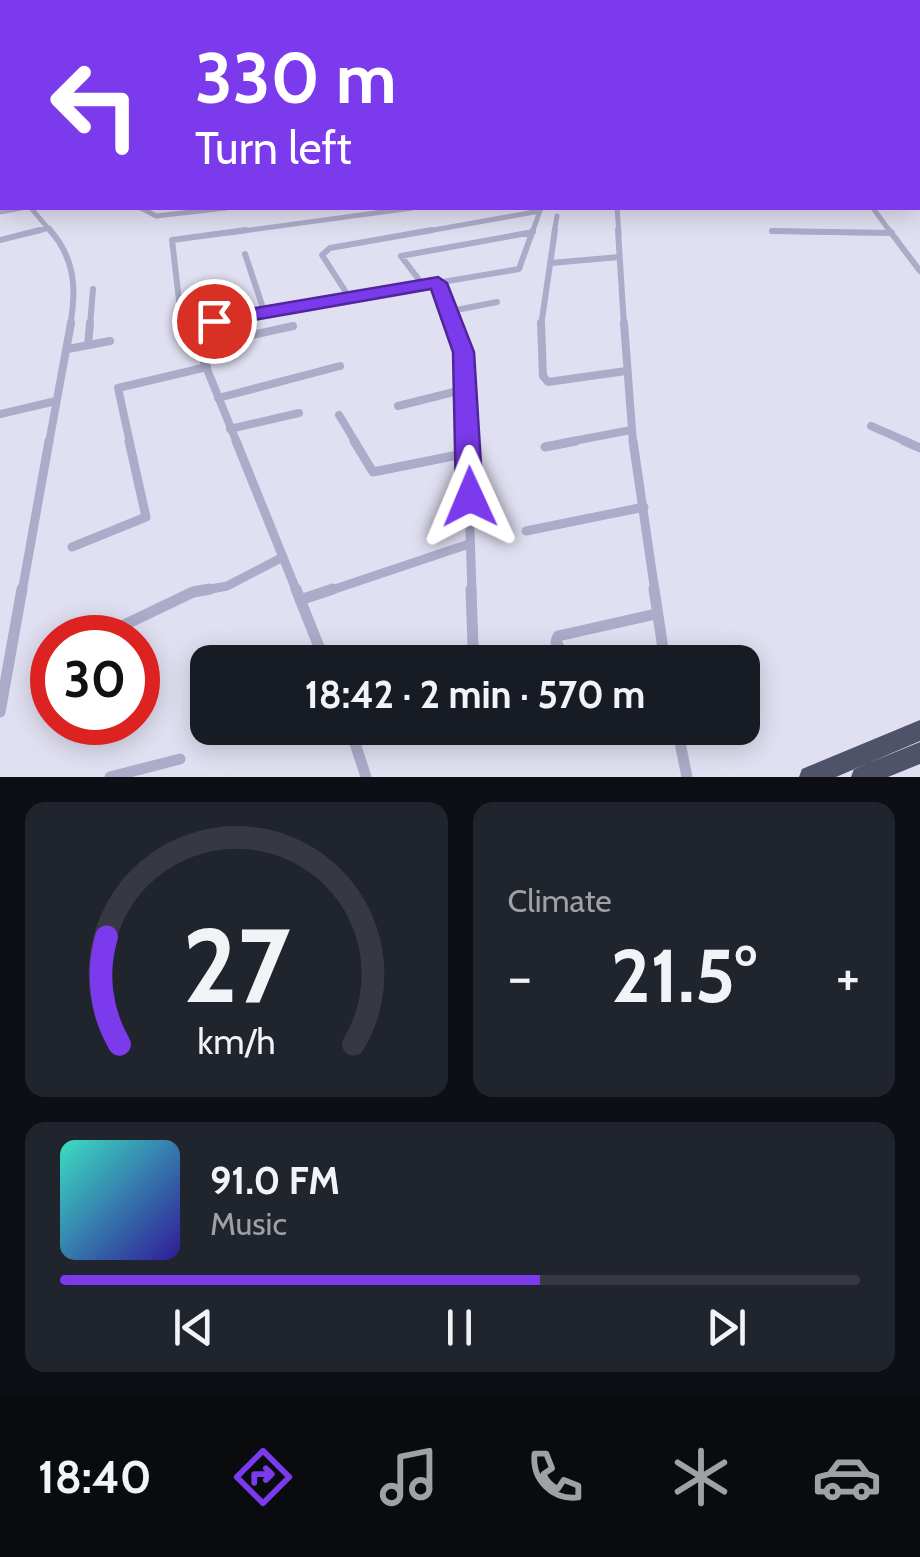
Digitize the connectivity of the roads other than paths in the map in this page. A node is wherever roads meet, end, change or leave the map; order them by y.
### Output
1 (33, 210) edge
2 (145, 210) edge
3 (206, 210) edge
4 (223, 210) edge
5 (357, 210) edge
6 (536, 210) edge
7 (541, 210) edge
8 (617, 210) edge
9 (875, 210) edge
10 (557, 216) dead end
11 (48, 228) junction
12 (228, 231) junction
13 (772, 231) dead end
14 (533, 232) junction
15 (892, 233) junction
16 (0, 240) edge
17 (246, 254) dead end
18 (619, 258) junction
19 (552, 263) junction
20 (920, 271) edge
21 (438, 283) junction
22 (423, 286) junction
23 (94, 289) dead end
24 (349, 297) junction
25 (497, 302) dead end
26 (264, 311) junction
27 (451, 311) junction
28 (240, 316) junction
29 (293, 326) dead end
30 (248, 335) junction
31 (110, 341) dead end
32 (88, 345) junction
33 (68, 349) junction
34 (340, 366) dead end
35 (207, 368) junction
36 (626, 372) junction
37 (466, 390) junction
38 (218, 398) junction
39 (56, 400) junction
40 (398, 406) dead end
41 (299, 413) dead end
42 (0, 414) edge
43 (339, 415) dead end
44 (870, 426) dead end
45 (230, 428) junction
46 (631, 430) junction
47 (545, 447) dead end
48 (920, 448) edge
49 (468, 453) junction
50 (644, 507) junction
51 (526, 531) dead end
52 (469, 544) junction
53 (72, 547) dead end
54 (282, 556) junction
55 (300, 600) junction
56 (656, 614) junction
57 (146, 615) edge
58 (317, 645) edge
59 (472, 645) edge
60 (558, 645) edge
61 (662, 645) edge
62 (0, 712) edge
63 (920, 730) edge
64 (356, 745) edge
65 (680, 745) edge
66 (920, 753) edge
67 (180, 759) dead end
68 (866, 776) edge
69 (110, 777) edge
70 (366, 777) edge
71 (687, 777) edge
72 (810, 777) edge

1 - 11 street
2 - 3 street
4 - 12 street
5 - 12 street
6 - 24 street
7 - 14 street
8 - 18 street
9 - 15 street
10 - 19 street
11 - 16 street
11 - 33 street
12 - 28 street
13 - 15 street
14 - 21 street
14 - 22 street
15 - 20 street
17 - 26 street
18 - 19 street
18 - 36 street
19 - 36 street
21 - 22 street
21 - 27 street
22 - 24 street
23 - 32 street
24 - 26 street
25 - 27 street
26 - 28 street
27 - 37 street
28 - 30 street
29 - 30 street
30 - 35 street
31 - 32 street
32 - 33 street
33 - 39 street
34 - 38 street
35 - 38 street
35 - 53 street
36 - 46 street
37 - 40 street
37 - 49 street
38 - 45 street
39 - 42 street
39 - 62 street
41 - 45 street
43 - 49 street
44 - 48 street
45 - 54 street
46 - 47 street
46 - 50 street
49 - 52 street
50 - 51 street
50 - 56 street
52 - 55 street
52 - 59 street
54 - 55 street
54 - 57 street
55 - 58 street
56 - 60 street
56 - 61 street
63 - 72 highway
64 - 70 street
65 - 71 street
66 - 68 highway
67 - 69 street

